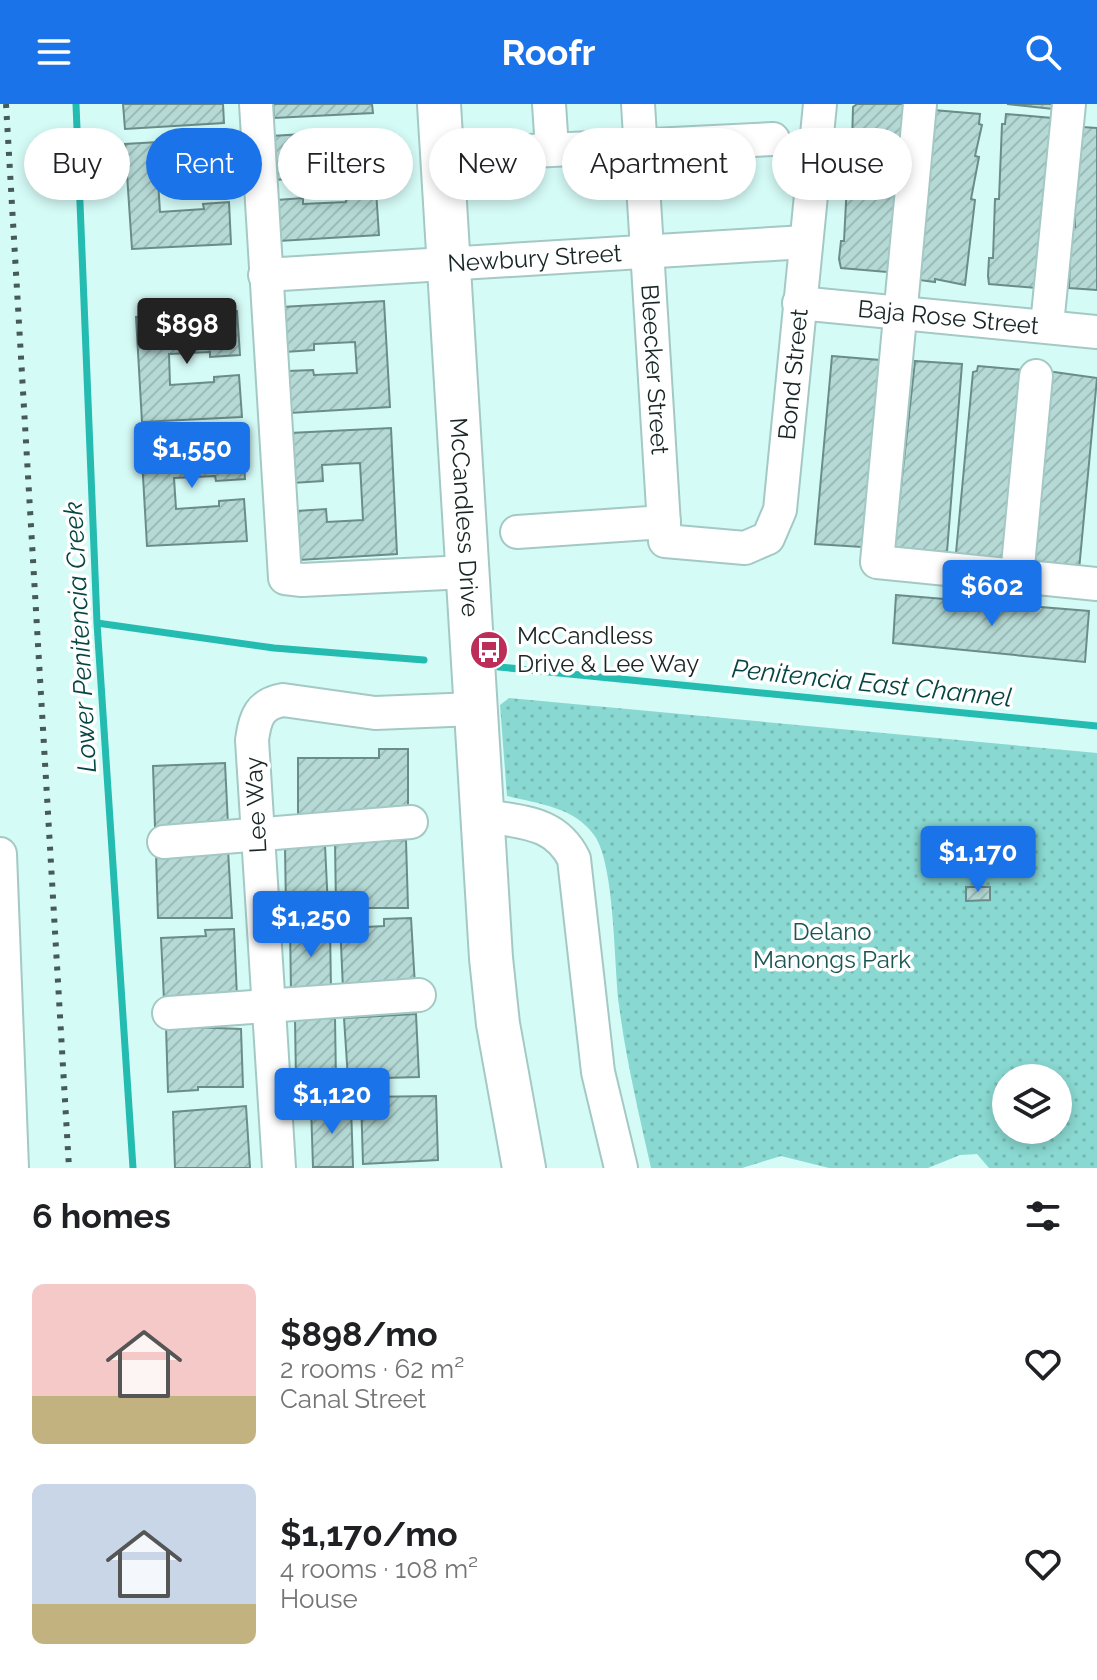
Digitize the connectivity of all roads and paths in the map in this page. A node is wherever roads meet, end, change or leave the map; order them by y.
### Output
1 (256, 104) edge
2 (418, 104) edge
3 (439, 104) edge
4 (549, 104) edge
5 (638, 104) edge
6 (820, 104) edge
7 (920, 104) edge
8 (1069, 104) edge
9 (639, 128) edge
10 (562, 148) edge
11 (546, 149) edge
12 (552, 149) junction
13 (644, 200) edge
14 (805, 242) junction
15 (647, 252) junction
16 (438, 265) junction
17 (265, 275) junction
18 (799, 303) junction
19 (899, 311) junction
20 (1047, 325) junction
21 (1097, 332) edge
22 (1036, 376) dead end
23 (664, 531) junction
24 (517, 532) dead end
25 (446, 573) junction
26 (1017, 576) junction
27 (1097, 584) edge
28 (465, 709) junction
29 (482, 815) junction
30 (411, 822) dead end
31 (257, 833) junction
32 (164, 842) dead end
33 (0, 854) edge
34 (419, 995) dead end
35 (267, 1006) junction
36 (169, 1013) dead end
37 (7, 1148) edge
38 (279, 1168) edge
39 (503, 1168) edge
40 (524, 1168) edge
41 (621, 1168) edge

1 - 17 street
2 - 16 main road, McCandless Drive
3 - 16 main road, McCandless Drive
4 - 12 street
5 - 9 street, Bleecker Street
6 - 14 street, Bond Street
7 - 19 street
8 - 20 street
10 - 12 street
11 - 12 street
13 - 15 street, Bleecker Street
14 - 15 street, Newbury Street
14 - 18 street, Bond Street
15 - 16 street, Newbury Street
15 - 23 street, Bleecker Street
16 - 17 street, Newbury Street
16 - 25 main road, McCandless Drive
16 - 28 main road, McCandless Drive
17 - 25 street
18 - 19 street, Baja Rose Street
18 - 23 street, Bond Street
19 - 20 street, Baja Rose Street
19 - 26 street
20 - 21 street, Baja Rose Street
22 - 26 street
23 - 24 street
25 - 28 main road, McCandless Drive
26 - 27 street
28 - 29 main road, McCandless Drive
28 - 31 street, Lee Way
28 - 39 main road, McCandless Drive
29 - 40 main road, McCandless Drive
29 - 41 street
30 - 31 street
31 - 32 street
31 - 35 street, Lee Way
33 - 37 street
34 - 35 street
35 - 36 street
35 - 38 street, Lee Way

